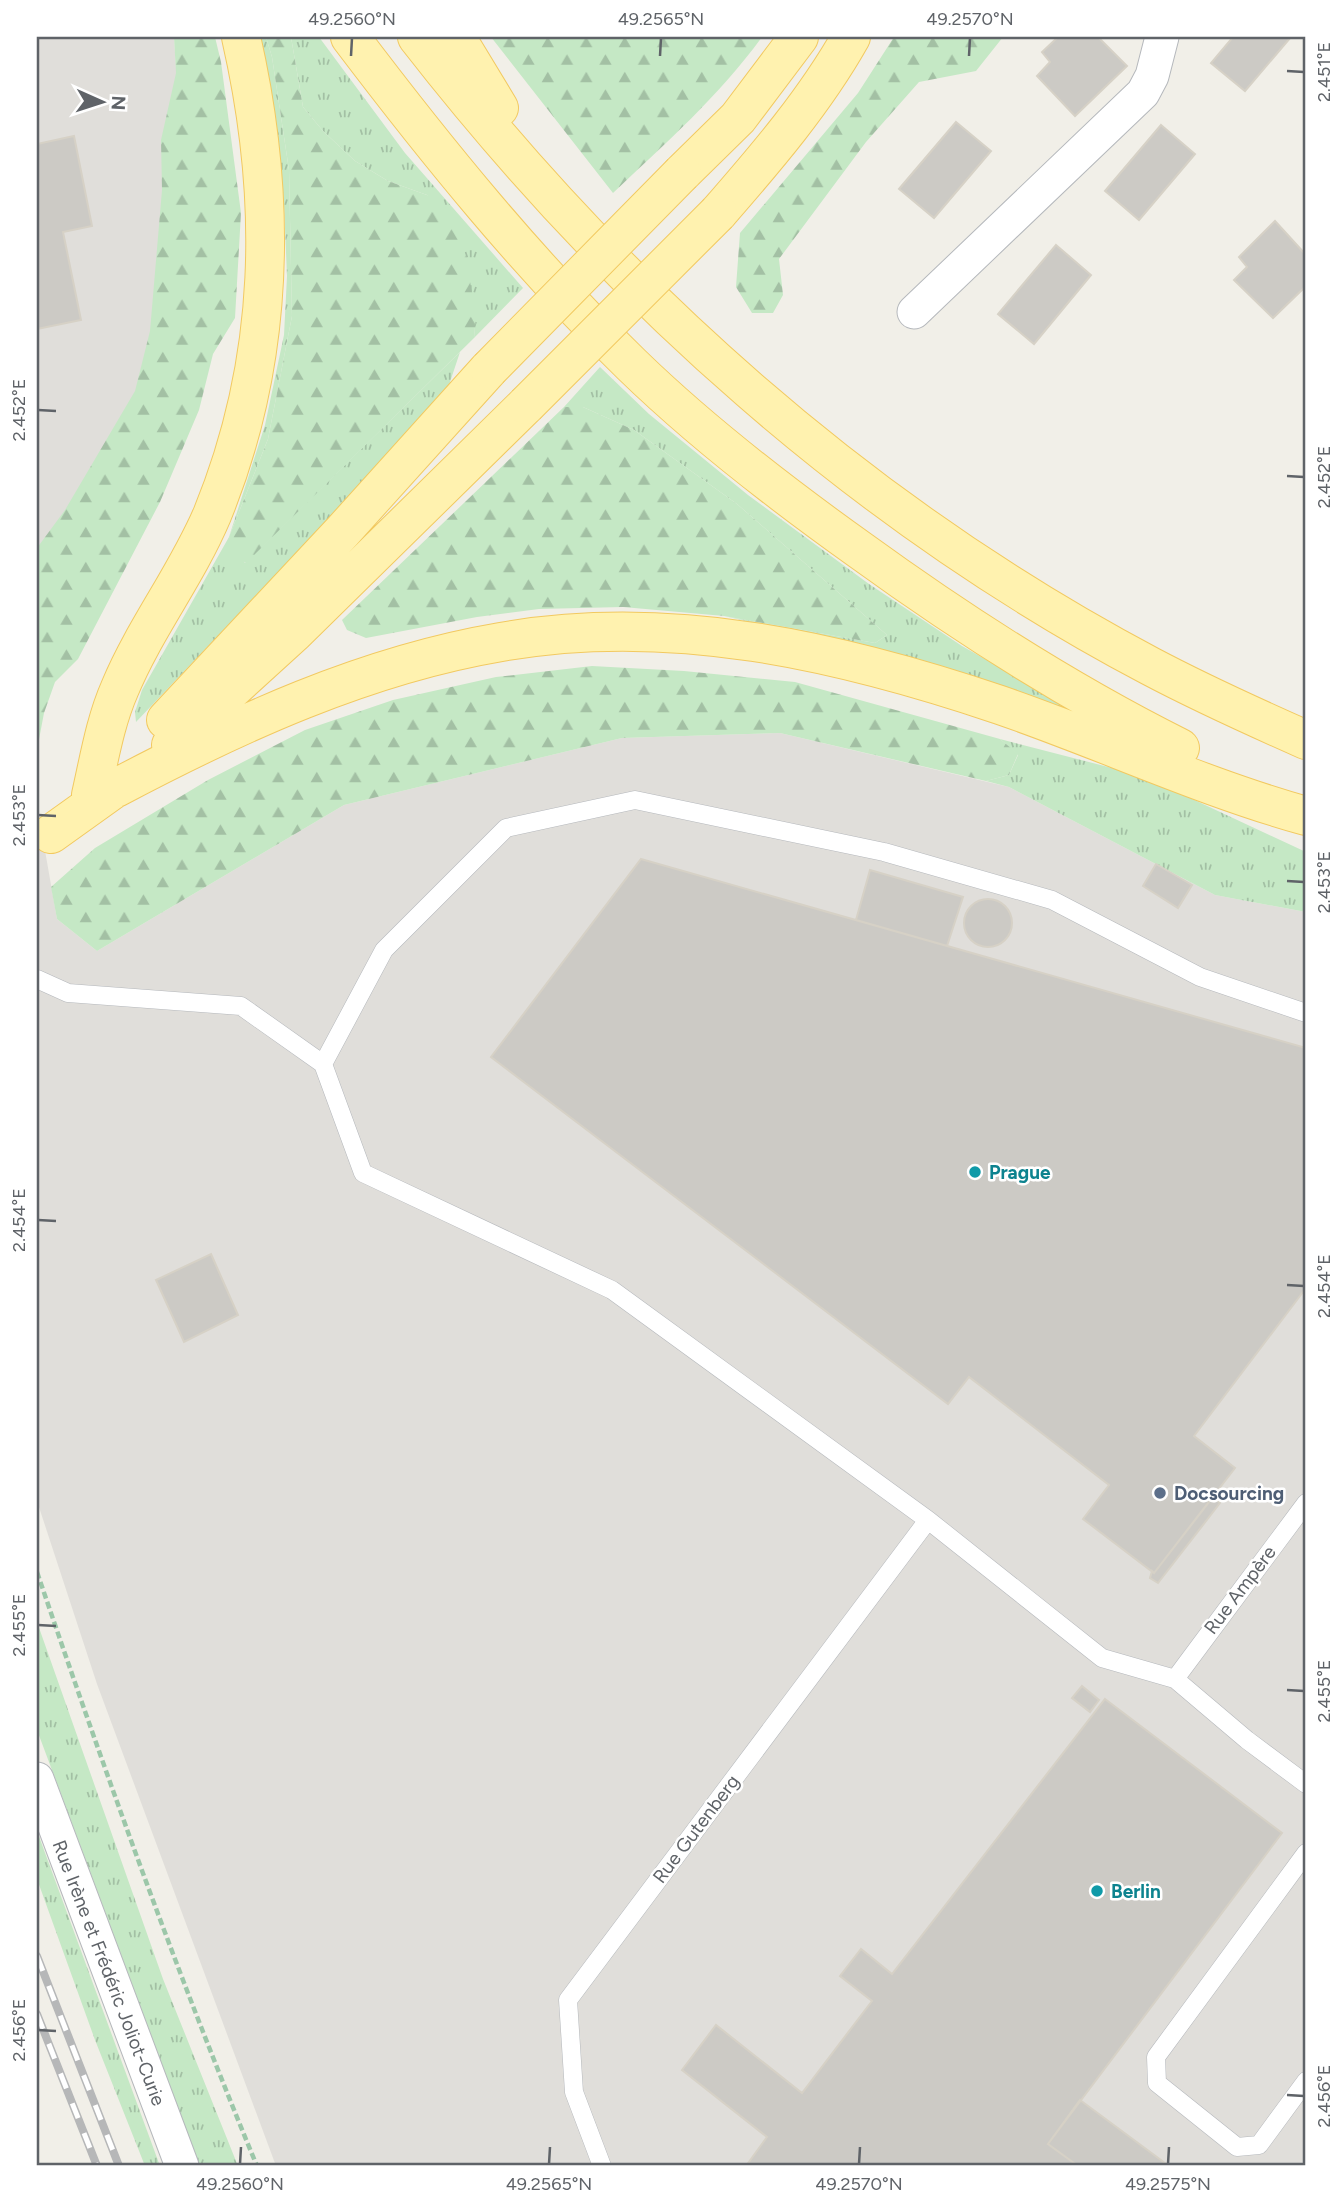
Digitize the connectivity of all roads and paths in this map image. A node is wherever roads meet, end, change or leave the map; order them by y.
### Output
1 (241, 37) edge
2 (350, 37) edge
3 (417, 37) edge
4 (456, 37) edge
5 (799, 37) edge
6 (850, 37) edge
7 (1162, 37) edge
8 (555, 200) junction
9 (914, 312) dead end
10 (1306, 740) edge
11 (103, 792) junction
12 (1306, 807) edge
13 (1306, 816) edge
14 (37, 979) edge
15 (1306, 1013) edge
16 (323, 1064) junction
17 (1306, 1503) edge
18 (928, 1520) junction
19 (37, 1572) edge
20 (1175, 1679) junction
21 (37, 1779) edge
22 (1306, 1784) edge
23 (1306, 1853) edge
24 (1306, 2081) edge
25 (182, 2166) edge
26 (257, 2166) edge
27 (603, 2166) edge

1 - 11 main road
2 - 12 main road
3 - 8 main road
4 - 8 main road
5 - 11 main road, bridge
6 - 11 main road, bridge
7 - 9 street
8 - 10 main road
11 - 13 main road
14 - 16 lane
15 - 16 lane
16 - 18 lane
17 - 20 lane, Rue Ampère
18 - 20 lane
18 - 27 lane, Rue Gutenberg
19 - 26 path
20 - 22 lane
21 - 25 street, Rue Irène et Frédéric Joliot-Curie
23 - 24 lane

